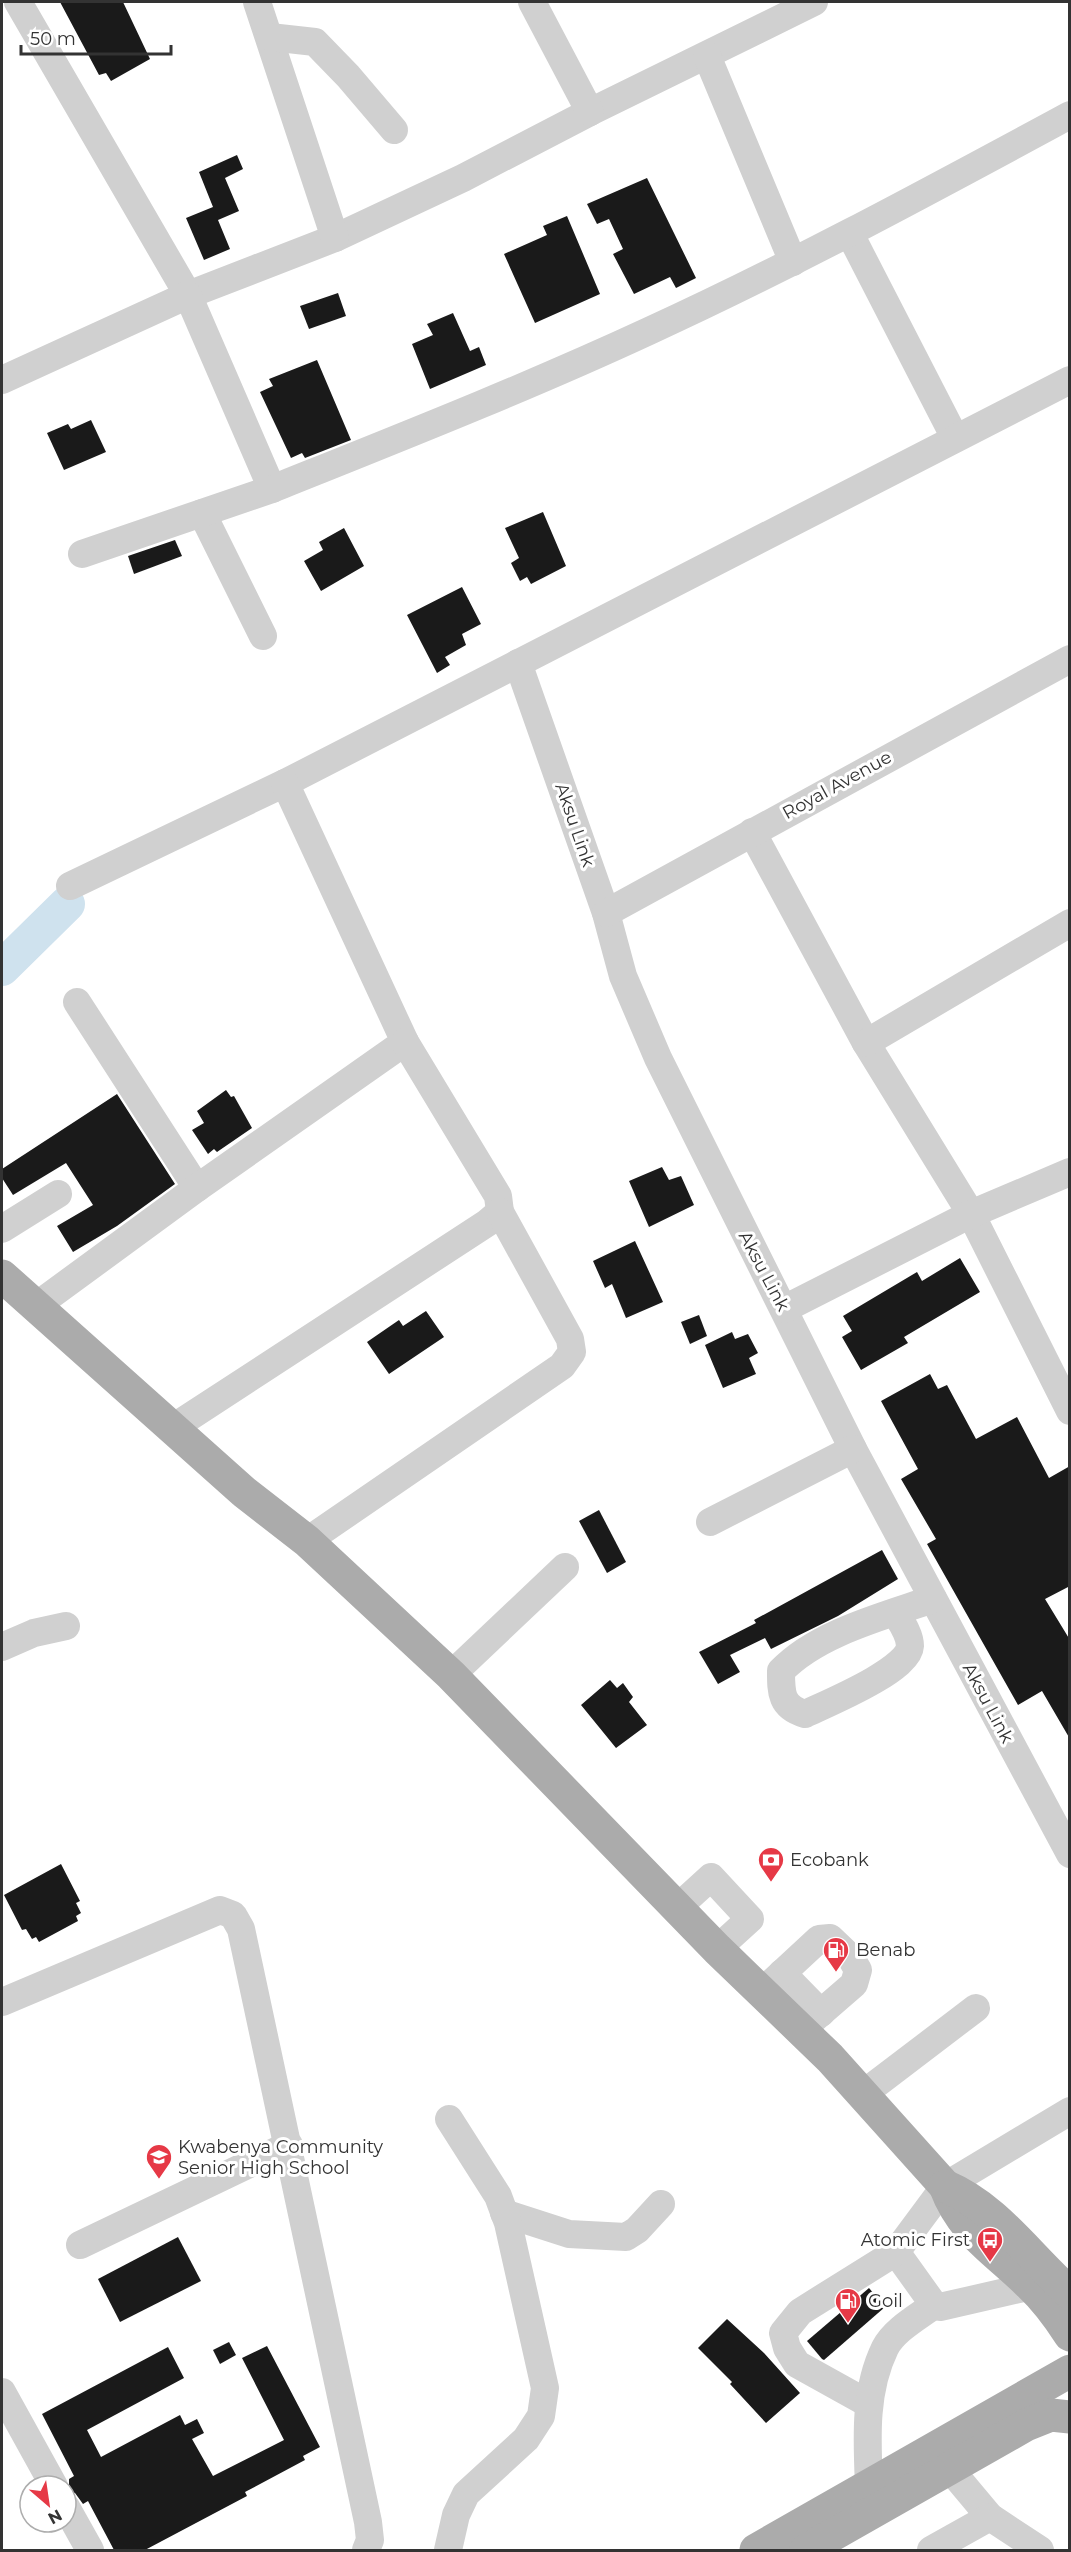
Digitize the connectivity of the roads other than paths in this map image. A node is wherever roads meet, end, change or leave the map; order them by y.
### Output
1 (18, 2) edge
2 (257, 2) edge
3 (532, 2) edge
4 (814, 2) edge
5 (270, 37) junction
6 (707, 56) junction
7 (590, 112) junction
8 (1070, 116) edge
9 (394, 130) dead end
10 (850, 234) junction
11 (335, 238) junction
12 (793, 262) junction
13 (188, 295) junction
14 (2, 380) edge
15 (1070, 380) edge
16 (955, 438) junction
17 (272, 489) junction
18 (202, 513) junction
19 (82, 554) dead end
20 (263, 636) dead end
21 (1070, 659) edge
22 (518, 663) junction
23 (285, 783) junction
24 (752, 832) junction
25 (70, 886) dead end
26 (606, 913) junction
27 (1070, 923) edge
28 (76, 1002) dead end
29 (405, 1042) junction
30 (866, 1043) junction
31 (1070, 1172) edge
32 (197, 1188) junction
33 (58, 1194) dead end
34 (500, 1212) junction
35 (970, 1214) junction
36 (2, 1229) edge
37 (2, 1276) edge
38 (36, 1306) junction
39 (784, 1309) junction
40 (1070, 1411) edge
41 (171, 1429) junction
42 (853, 1449) junction
43 (710, 1522) dead end
44 (307, 1541) junction
45 (565, 1567) dead end
46 (933, 1599) junction
47 (895, 1612) dead end
48 (66, 1626) dead end
49 (2, 1647) edge
50 (451, 1675) junction
51 (1070, 1854) edge
52 (677, 1908) junction
53 (717, 1949) junction
54 (773, 1982) junction
55 (2, 2002) edge
56 (976, 2008) dead end
57 (811, 2021) junction
58 (863, 2094) junction
59 (1070, 2111) edge
60 (449, 2119) dead end
61 (289, 2145) junction
62 (945, 2186) junction
63 (661, 2204) dead end
64 (504, 2213) junction
65 (80, 2246) dead end
66 (896, 2252) junction
67 (1032, 2286) junction
68 (1070, 2292) edge
69 (934, 2305) junction
70 (1070, 2336) edge
71 (1070, 2371) edge
72 (2, 2392) edge
73 (869, 2404) junction
74 (1070, 2417) edge
75 (949, 2468) junction
76 (47, 2474) edge
77 (869, 2486) junction
78 (990, 2517) junction
79 (78, 2528) edge
80 (943, 2548) edge
81 (90, 2550) edge
82 (366, 2550) edge
83 (448, 2550) edge
84 (756, 2550) edge
85 (806, 2550) edge
86 (1040, 2550) edge

1 - 13 street
2 - 5 street
3 - 7 street
4 - 6 street
5 - 9 street
5 - 11 street
6 - 7 street
6 - 12 street
7 - 11 street
8 - 10 street
10 - 12 street
10 - 16 street
11 - 13 street
12 - 17 street
13 - 14 street
13 - 17 street
15 - 16 street
16 - 22 street
17 - 18 street
18 - 19 street
18 - 20 street
21 - 24 street, Royal Avenue
22 - 23 street
22 - 26 street, Aksu Link
23 - 25 street
23 - 29 street
24 - 26 street, Royal Avenue
24 - 30 street
26 - 39 street, Aksu Link
27 - 30 street
28 - 32 street
29 - 32 street
29 - 34 street
30 - 35 street
31 - 35 street
32 - 38 street
33 - 36 street
34 - 41 street
34 - 44 street
35 - 39 street
35 - 40 street
37 - 38 main road
38 - 41 main road
39 - 42 street, Aksu Link
41 - 44 main road
42 - 43 street
42 - 46 street, Aksu Link
44 - 50 main road
45 - 50 street
46 - 47 street
46 - 51 street, Aksu Link
48 - 49 street
50 - 52 main road
52 - 53 main road
52 - 53 street
53 - 54 main road
54 - 57 main road
54 - 57 street
55 - 61 street
56 - 58 street
57 - 58 main road
58 - 62 main road
59 - 62 street
60 - 64 street
61 - 65 street
61 - 82 street
62 - 66 street
62 - 67 main road
62 - 68 main road
63 - 64 street
64 - 83 street
66 - 69 street
66 - 73 street
67 - 69 street
67 - 70 main road
69 - 73 street
71 - 77 main road
72 - 76 street
73 - 77 street
74 - 75 main road
75 - 78 street
75 - 85 main road
77 - 84 main road
78 - 80 street
78 - 86 street
79 - 81 street

